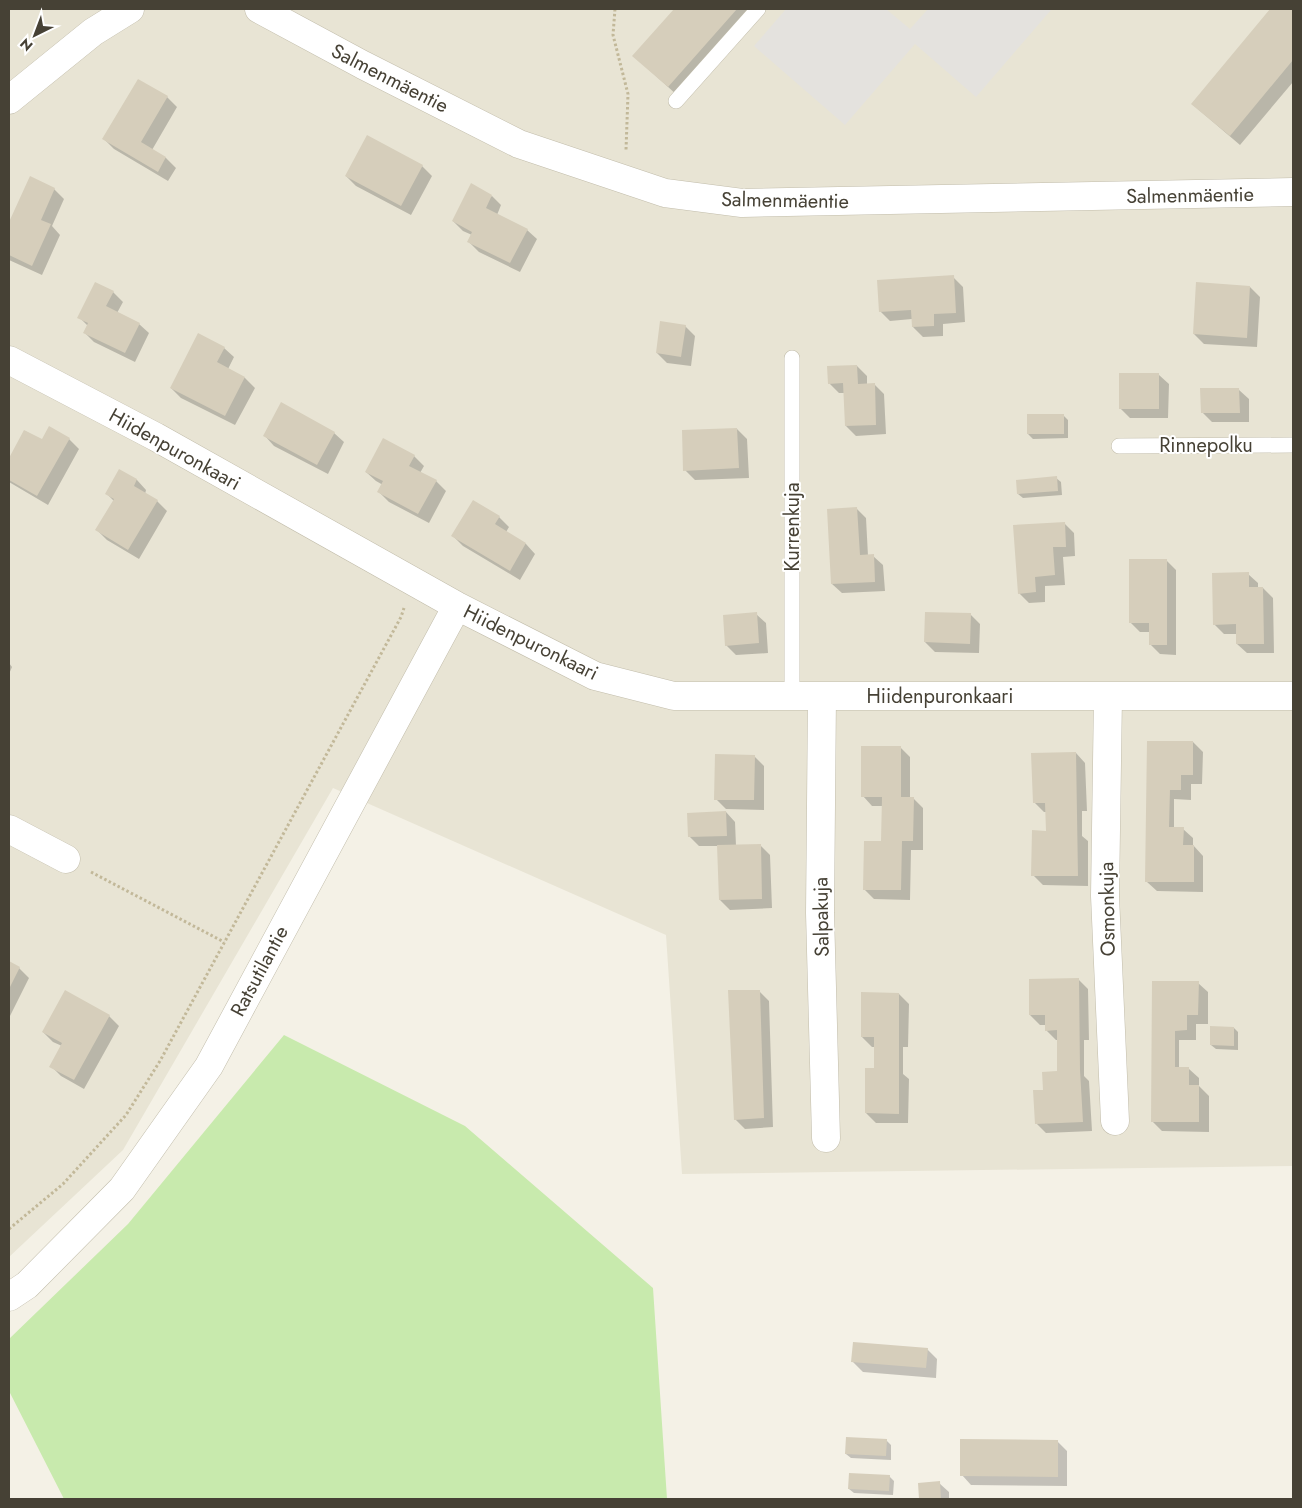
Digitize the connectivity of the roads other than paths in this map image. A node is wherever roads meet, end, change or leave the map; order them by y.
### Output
1 (130, 9) edge
2 (259, 9) edge
3 (758, 9) edge
4 (9, 100) edge
5 (676, 101) dead end
6 (1293, 192) edge
7 (792, 358) dead end
8 (9, 360) edge
9 (1293, 445) edge
10 (1118, 446) dead end
11 (457, 606) junction
12 (792, 696) junction
13 (822, 696) junction
14 (1108, 696) junction
15 (1293, 696) edge
16 (9, 829) edge
17 (66, 859) road end
18 (1115, 1121) dead end
19 (826, 1138) dead end
20 (9, 1297) edge

1 - 4 street
2 - 6 street, Salmenmäentie
3 - 5 lane
7 - 12 lane, Kurrenkuja
8 - 11 street, Hiidenpuronkaari
9 - 10 lane, Rinnepolku
11 - 12 street, Hiidenpuronkaari
11 - 20 street, Ratsutilantie
12 - 13 street, Hiidenpuronkaari
13 - 14 street, Hiidenpuronkaari
13 - 19 street, Salpakuja
14 - 15 street, Hiidenpuronkaari
14 - 18 street, Osmonkuja
16 - 17 street

